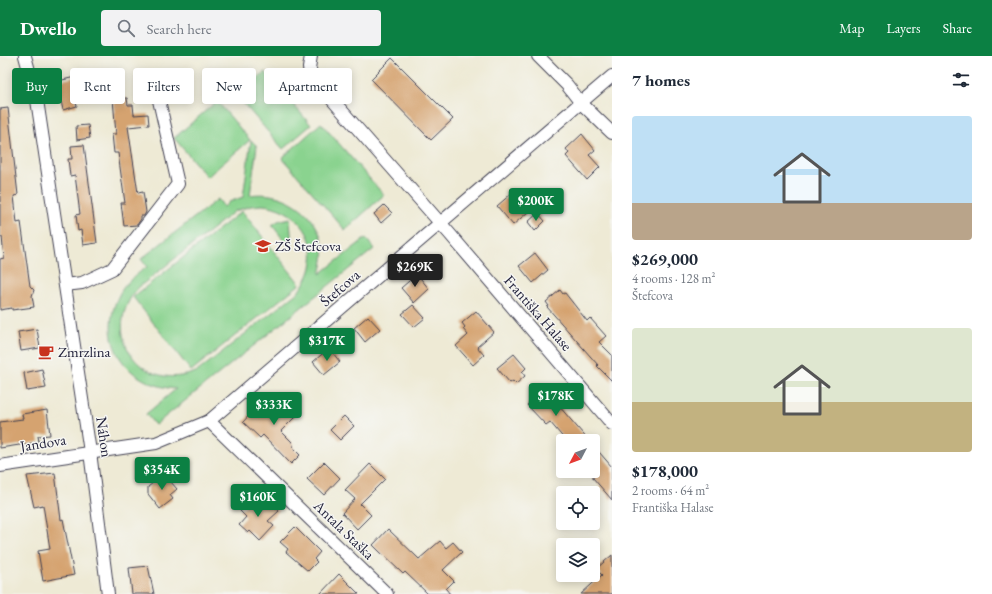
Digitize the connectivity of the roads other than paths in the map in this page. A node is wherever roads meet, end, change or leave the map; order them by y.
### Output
1 (25, 56) edge
2 (312, 56) edge
3 (538, 56) edge
4 (612, 76) edge
5 (581, 103) junction
6 (160, 104) edge
7 (612, 133) edge
8 (439, 223) junction
9 (65, 285) junction
10 (209, 421) junction
11 (612, 424) edge
12 (90, 452) junction
13 (0, 466) edge
14 (108, 594) edge
15 (387, 594) edge

1 - 9 street, Náhon
2 - 8 street
3 - 5 street
4 - 5 street, Štefcova
5 - 7 street
5 - 8 street, Štefcova
6 - 9 street
8 - 10 street, Štefcova
8 - 11 street, Františka Halase
9 - 12 street, Náhon
10 - 12 street, Štefcova
10 - 15 street, Antala Staška
12 - 13 street, Jandova
12 - 14 street, Náhon

